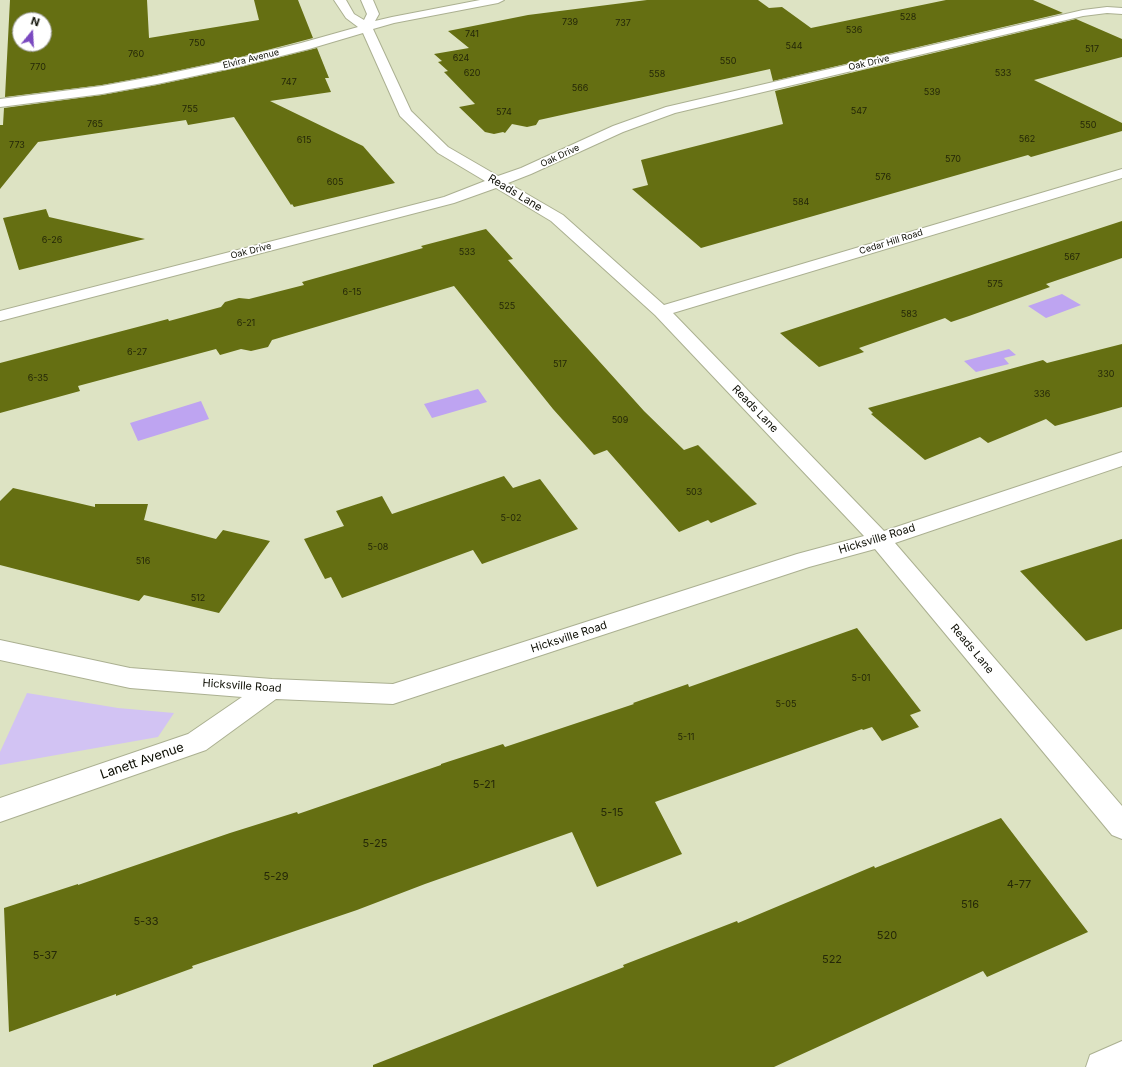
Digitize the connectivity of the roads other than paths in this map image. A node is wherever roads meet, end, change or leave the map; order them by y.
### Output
1 (340, 0) edge
2 (367, 0) edge
3 (498, 0) edge
4 (1122, 11) edge
5 (366, 27) junction
6 (0, 103) edge
7 (1122, 173) edge
8 (497, 182) junction
9 (661, 311) junction
10 (0, 316) edge
11 (1122, 459) edge
12 (880, 540) junction
13 (0, 650) edge
14 (272, 689) junction
15 (0, 810) edge
16 (1122, 826) edge
17 (1122, 1057) edge
18 (1102, 1067) edge

1 - 5 street
2 - 5 street
3 - 5 street, Elvira Avenue
4 - 8 street, Oak Drive
5 - 6 street, Elvira Avenue
5 - 8 street, Reads Lane
7 - 9 street, Cedar Hill Road
8 - 9 street, Reads Lane
8 - 10 street, Oak Drive
9 - 12 street, Reads Lane
11 - 12 street, Hicksville Road
12 - 14 street, Hicksville Road
12 - 16 street, Reads Lane
13 - 14 street, Hicksville Road
14 - 15 street, Lanett Avenue
17 - 18 street

